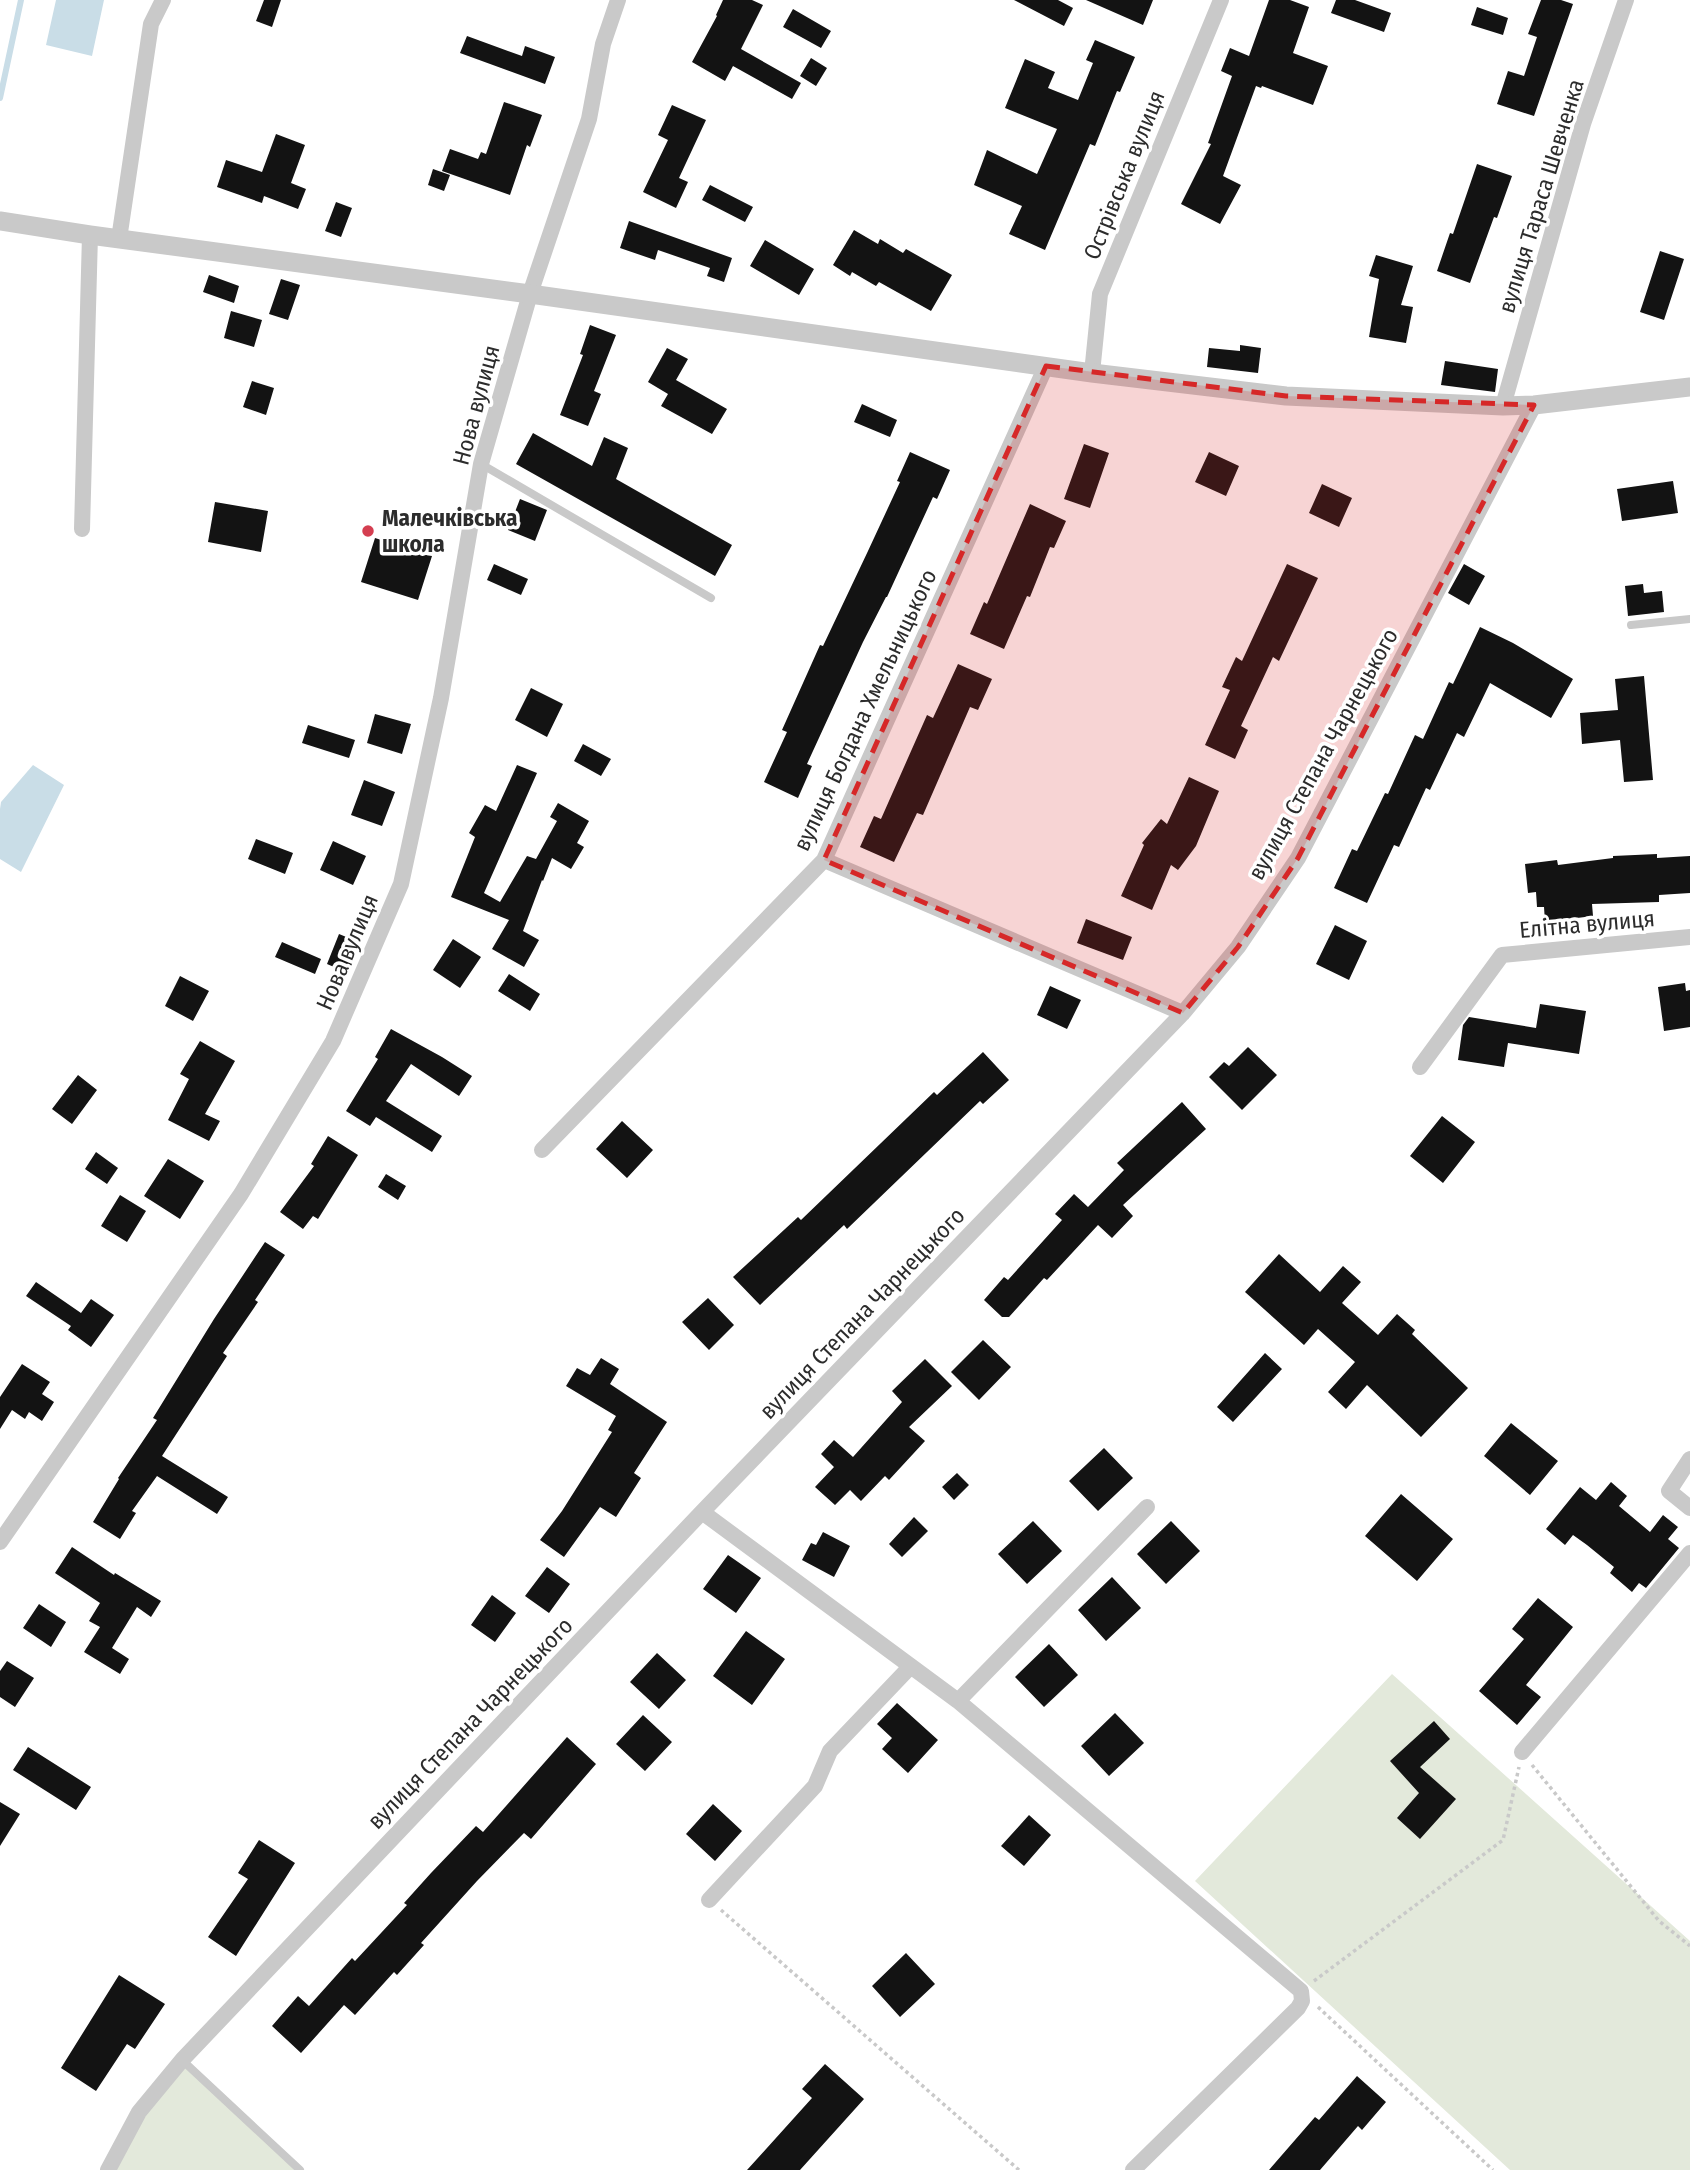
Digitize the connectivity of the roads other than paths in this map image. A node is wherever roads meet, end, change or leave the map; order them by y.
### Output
1 (163, 0) edge
2 (618, 0) edge
3 (1221, 0) edge
4 (1626, 0) edge
5 (2, 221) edge
6 (90, 235) junction
7 (119, 239) junction
8 (530, 294) junction
9 (1046, 366) junction
10 (1092, 373) junction
11 (1690, 387) edge
12 (1534, 405) junction
13 (1503, 406) junction
14 (481, 464) junction
15 (82, 529) dead end
16 (711, 598) dead end
17 (1690, 619) edge
18 (1631, 625) dead end
19 (824, 860) junction
20 (1690, 937) edge
21 (1183, 1013) junction
22 (1420, 1067) dead end
23 (542, 1150) dead end
24 (1690, 1459) edge
25 (1147, 1507) dead end
26 (1690, 1508) edge
27 (702, 1512) junction
28 (0, 1542) edge
29 (1690, 1553) edge
30 (910, 1667) junction
31 (958, 1701) junction
32 (1522, 1752) road end
33 (709, 1900) road end
34 (182, 2060) junction
35 (108, 2170) edge
36 (300, 2170) edge
37 (1133, 2170) edge

1 - 7 street
2 - 8 street, Нова вулиця
3 - 10 street, Острівська вулиця
4 - 13 street, вулиця Тараса Шевченка
5 - 6 street
6 - 7 street
6 - 15 street
7 - 8 street
8 - 9 street
8 - 14 street, Нова вулиця
9 - 10 street
9 - 19 street, вулиця Богдана Хмельницького
10 - 13 street
11 - 12 street
12 - 13 street
12 - 21 street, вулиця Степана Чарнецького
14 - 16 lane
14 - 28 street, Нова вулиця
17 - 18 lane
19 - 21 street
19 - 23 street, вулиця Богдана Хмельницького
20 - 22 street, Елітна вулиця
21 - 27 street, вулиця Степана Чарнецького
24 - 26 street
25 - 31 street
27 - 30 street
27 - 34 street, вулиця Степана Чарнецького
29 - 32 street
30 - 31 street
30 - 33 street
31 - 37 street
34 - 35 street, вулиця Степана Чарнецького
34 - 36 lane

